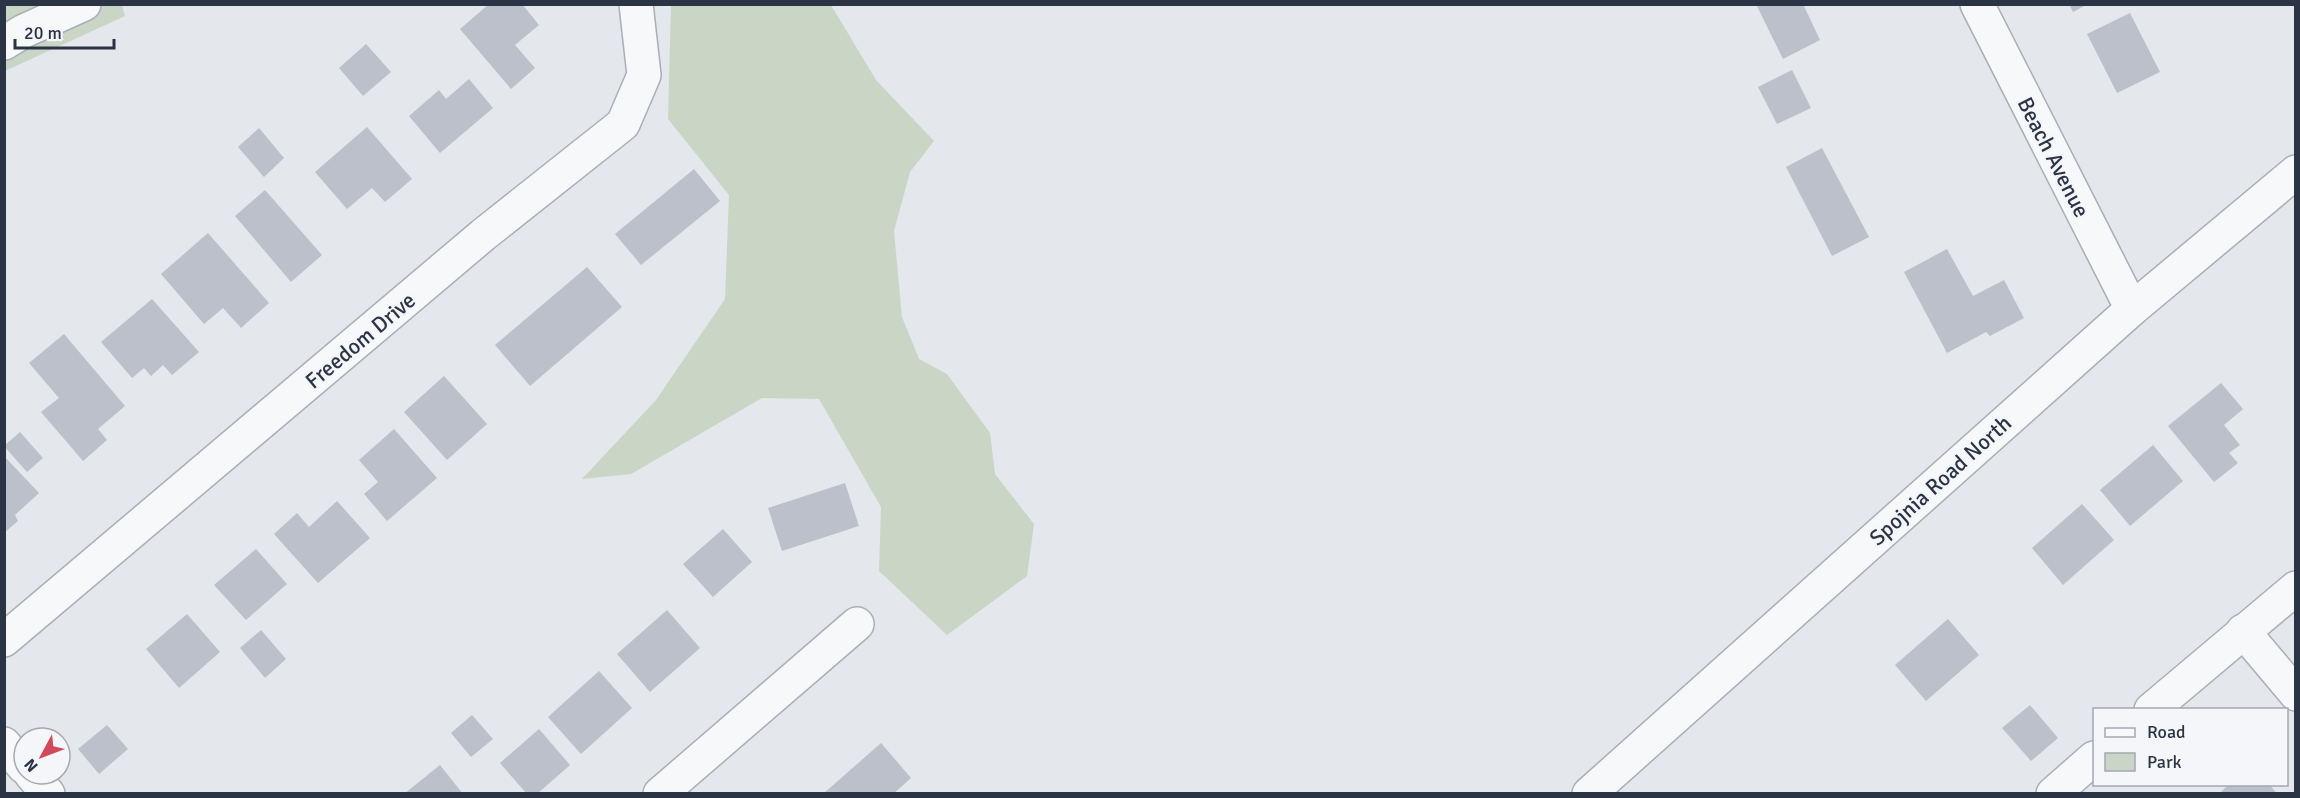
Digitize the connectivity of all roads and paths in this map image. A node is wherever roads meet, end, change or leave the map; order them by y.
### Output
1 (84, 4) edge
2 (636, 4) edge
3 (1977, 4) edge
4 (4, 43) edge
5 (2295, 172) edge
6 (2132, 309) junction
7 (2295, 588) edge
8 (857, 624) dead end
9 (2243, 631) junction
10 (4, 639) edge
11 (2295, 693) edge
12 (2153, 708) edge
13 (2093, 759) edge
14 (660, 794) edge
15 (1588, 794) edge
16 (2053, 794) edge

1 - 4 street
2 - 10 street, Freedom Drive
3 - 6 street, Beach Avenue
5 - 6 street, Spojnia Road North
6 - 15 street, Spojnia Road North
7 - 9 street
8 - 14 street
9 - 11 street
9 - 12 street
13 - 16 street

